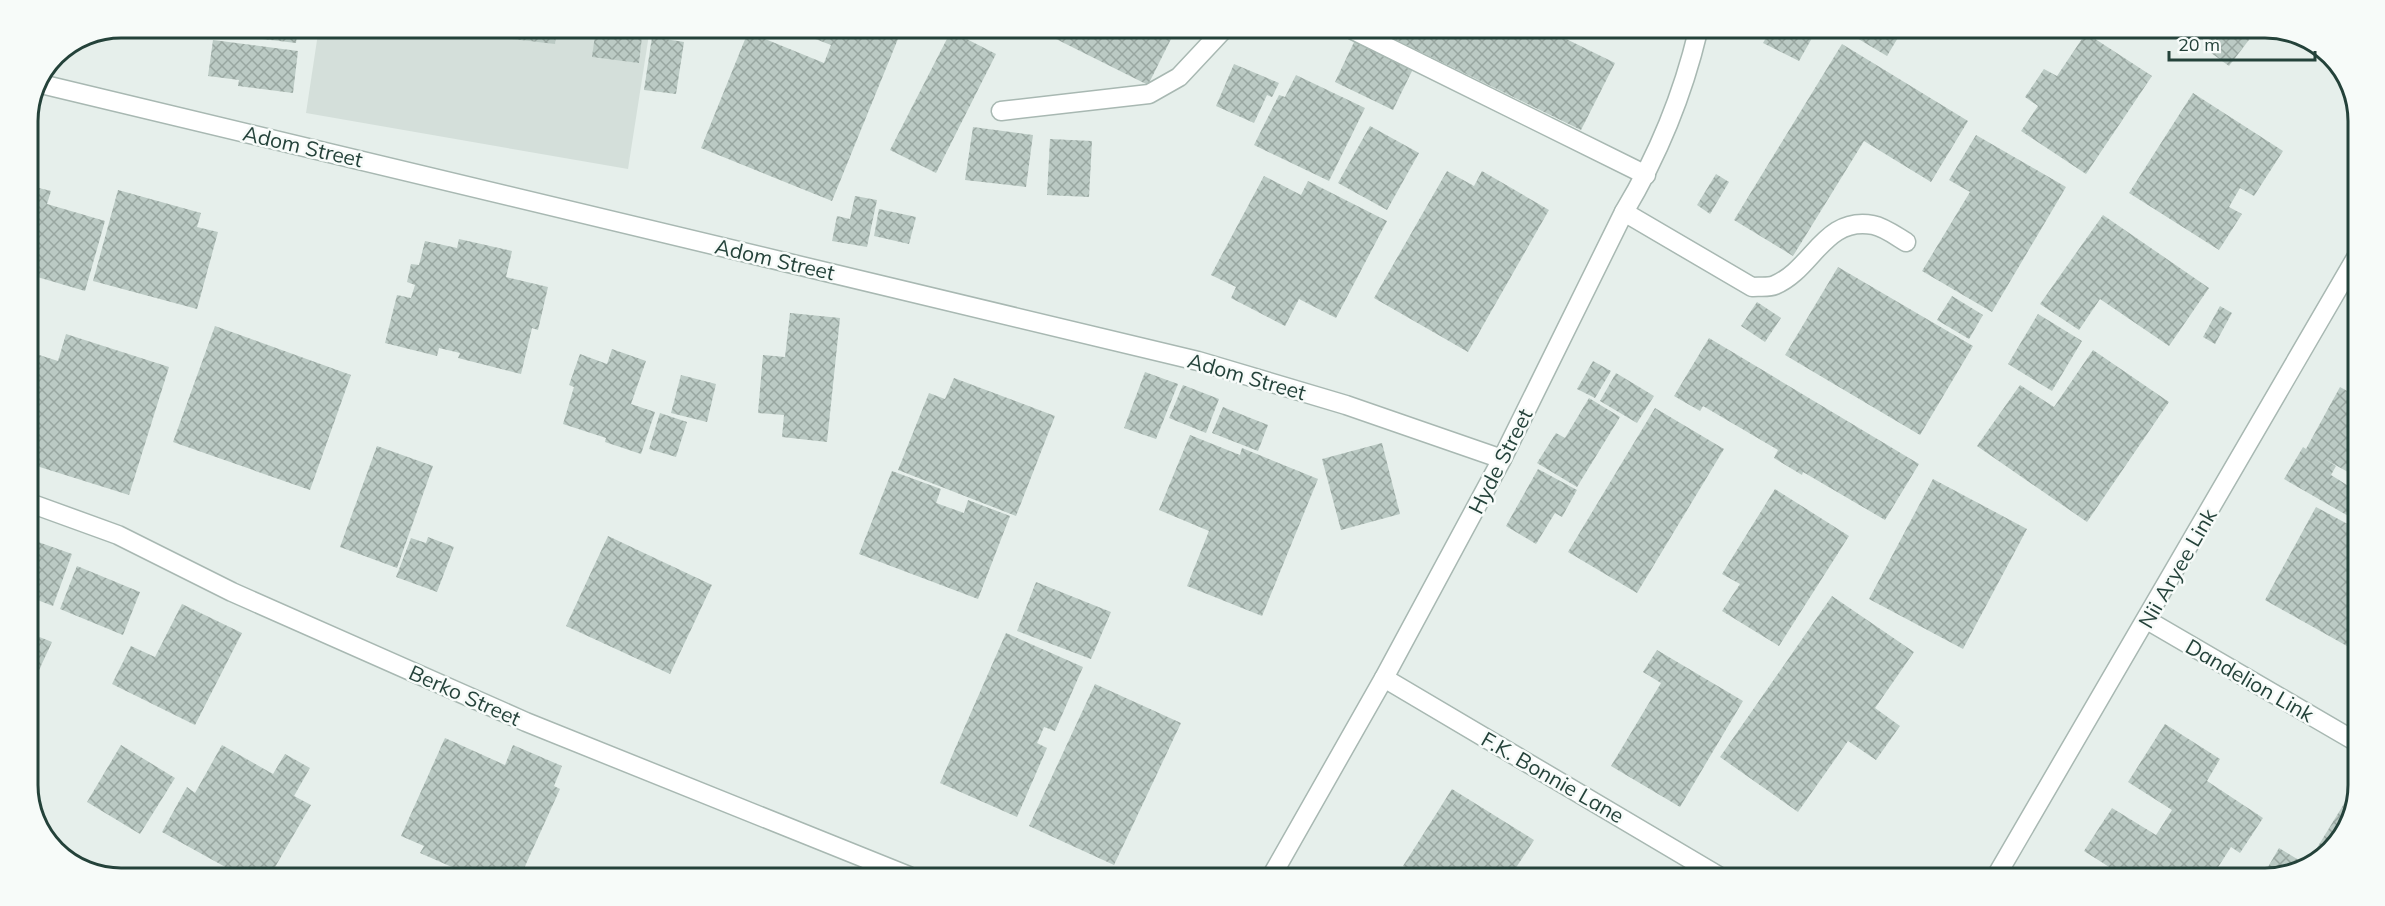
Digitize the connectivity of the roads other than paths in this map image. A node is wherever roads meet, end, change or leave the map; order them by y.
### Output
1 (1216, 38) edge
2 (1369, 38) edge
3 (1696, 38) edge
4 (46, 85) edge
5 (1001, 111) dead end
6 (1646, 175) junction
7 (1624, 212) junction
8 (1906, 242) dead end
9 (2347, 273) edge
10 (1503, 459) junction
11 (38, 506) edge
12 (2146, 620) junction
13 (1384, 678) junction
14 (2348, 736) edge
15 (889, 868) edge
16 (1276, 868) edge
17 (1705, 868) edge
18 (2001, 868) edge

1 - 5 street
2 - 6 street
3 - 6 street, Hyde Street
4 - 10 street, Adom Street
6 - 7 street, Hyde Street
7 - 8 street
7 - 10 street, Hyde Street
9 - 12 street, Nii Aryee Link
10 - 13 street, Hyde Street
11 - 15 street, Berko Street
12 - 14 street, Dandelion Link
12 - 18 street, Nii Aryee Link
13 - 16 street, Hyde Street
13 - 17 street, F.K. Bonnie Lane

